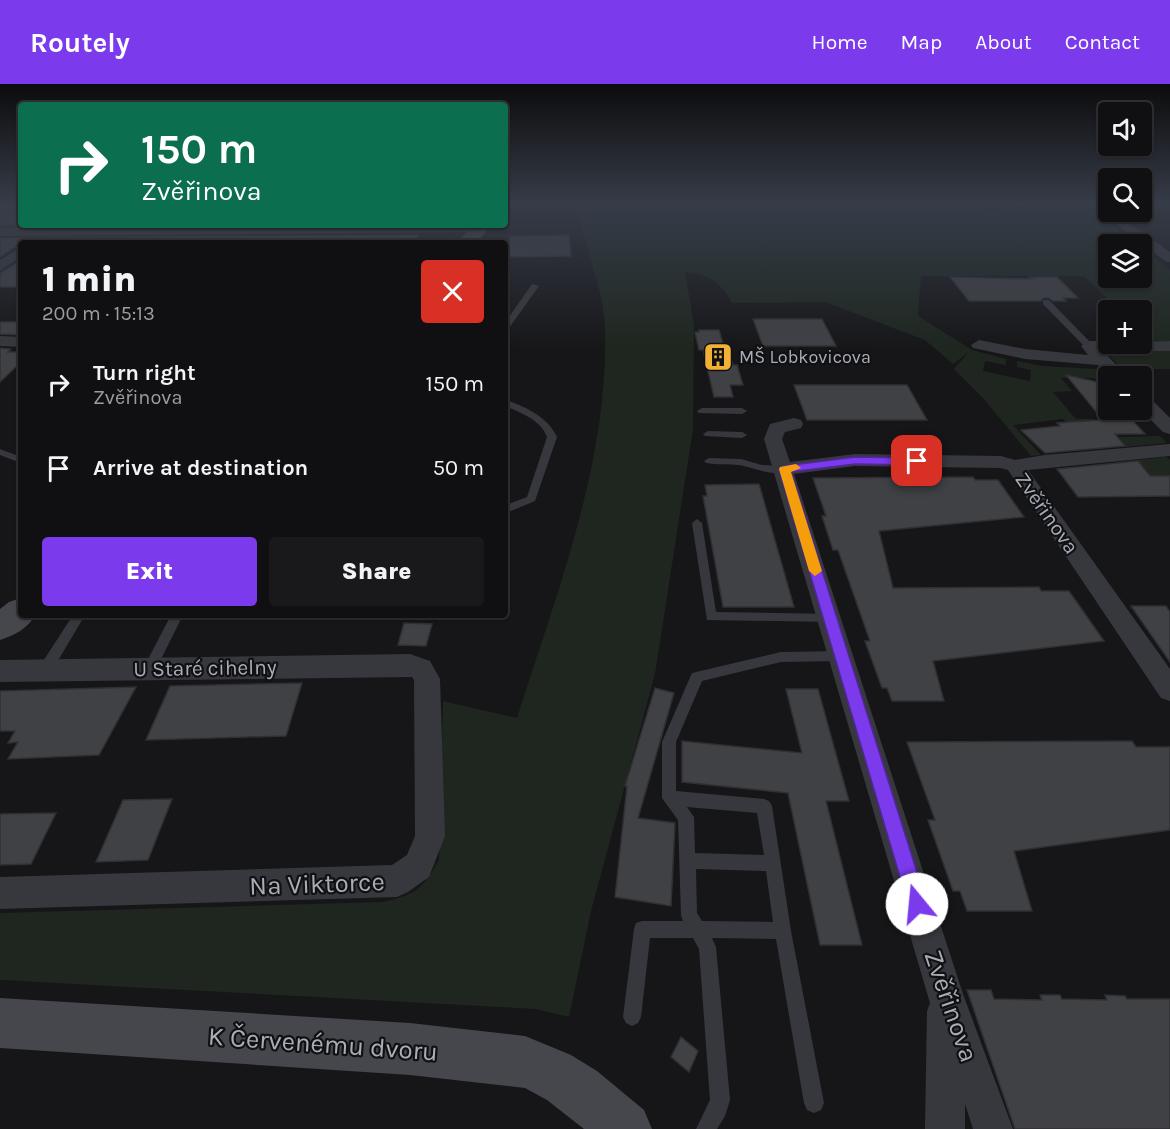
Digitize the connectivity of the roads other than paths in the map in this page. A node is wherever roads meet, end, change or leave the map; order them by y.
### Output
1 (18, 253) edge
2 (0, 267) edge
3 (0, 271) edge
4 (18, 271) edge
5 (535, 286) dead end
6 (1046, 302) dead end
7 (508, 323) edge
8 (0, 341) edge
9 (18, 342) edge
10 (979, 345) dead end
11 (1089, 346) junction
12 (1170, 346) edge
13 (1102, 360) junction
14 (1108, 366) edge
15 (508, 404) edge
16 (1152, 410) edge
17 (702, 411) dead end
18 (742, 411) dead end
19 (794, 424) dead end
20 (1170, 428) edge
21 (708, 434) dead end
22 (741, 435) dead end
23 (1170, 450) edge
24 (0, 452) edge
25 (18, 459) edge
26 (709, 461) dead end
27 (1015, 466) junction
28 (784, 469) junction
29 (508, 508) edge
30 (697, 523) dead end
31 (18, 613) edge
32 (77, 618) edge
33 (175, 618) edge
34 (830, 619) junction
35 (0, 627) edge
36 (841, 656) junction
37 (410, 665) joint
38 (149, 669) junction
39 (45, 670) junction
40 (0, 671) edge
41 (1170, 690) edge
42 (669, 798) junction
43 (688, 861) junction
44 (773, 863) junction
45 (0, 892) edge
46 (698, 930) junction
47 (783, 931) junction
48 (945, 994) junction
49 (632, 1017) dead end
50 (0, 1023) edge
51 (814, 1103) dead end
52 (625, 1129) edge
53 (706, 1129) edge
54 (945, 1129) edge
55 (993, 1129) edge

1 - 2 street
3 - 4 street
5 - 7 lane
6 - 11 lane
8 - 9 street
10 - 13 street
11 - 12 street
11 - 13 street
13 - 14 street
15 - 29 lane
16 - 20 street
17 - 18 lane
19 - 28 street, Zvěřinova
21 - 22 lane
23 - 27 street
24 - 25 lane
26 - 28 lane, Zvěřinova
27 - 28 street, Zvěřinova
27 - 41 street, Zvěřinova
28 - 34 street, Zvěřinova
30 - 34 lane
31 - 35 street
32 - 39 lane
33 - 38 lane
34 - 36 street, Zvěřinova
36 - 42 lane
36 - 48 street, Zvěřinova
37 - 38 street, U Staré cihelny
37 - 45 street, Na Viktorce
38 - 39 street, U Staré cihelny
39 - 40 street, U Staré cihelny
42 - 43 lane
42 - 44 lane
43 - 44 lane
43 - 46 lane
44 - 47 lane
46 - 47 lane
46 - 49 lane
46 - 53 lane
47 - 51 lane
48 - 54 street
48 - 55 street, Zvěřinova
50 - 52 street, K Červenému dvoru

